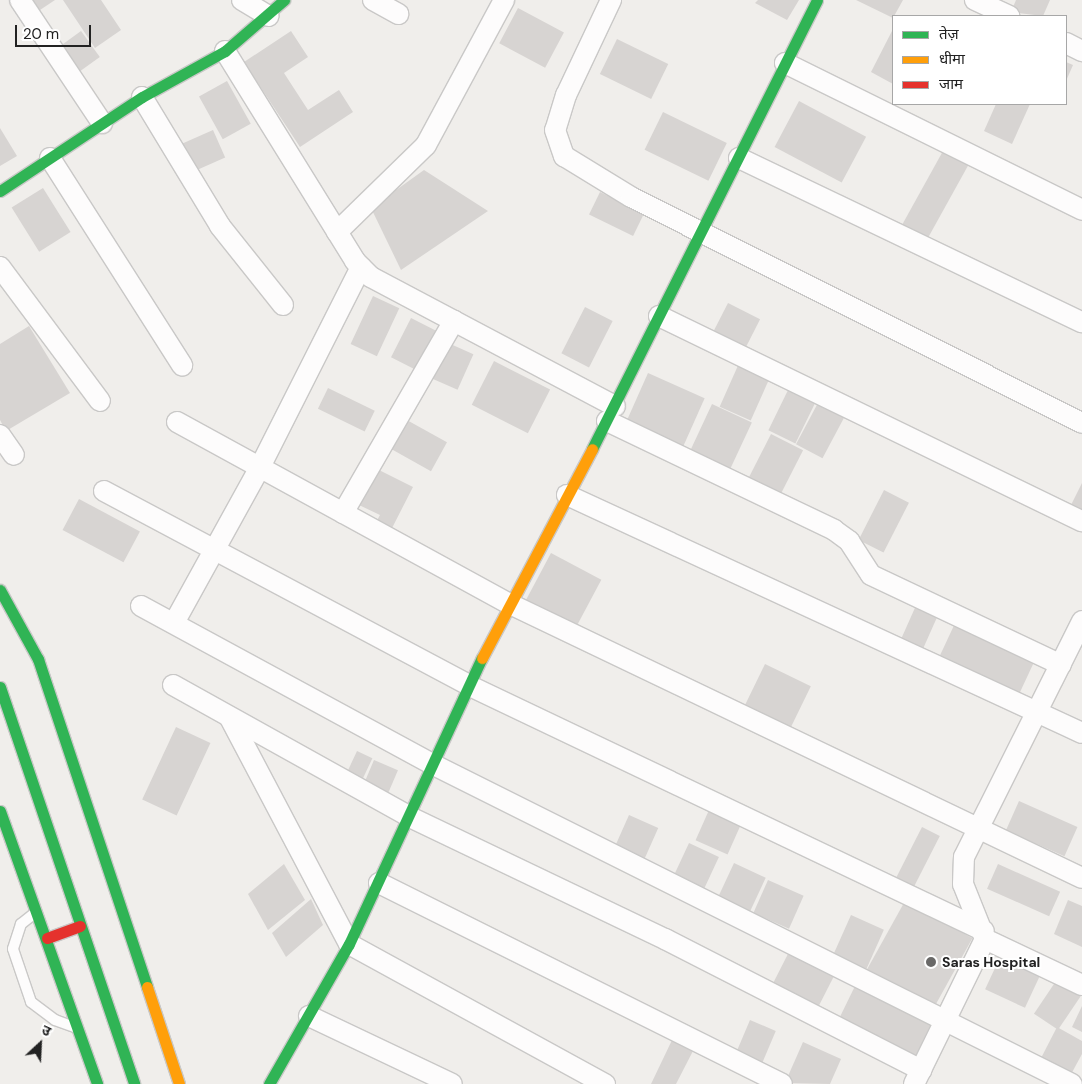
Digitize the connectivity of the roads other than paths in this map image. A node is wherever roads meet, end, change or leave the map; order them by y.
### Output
1 (20, 0) edge
2 (242, 0) edge
3 (284, 0) edge
4 (373, 0) edge
5 (504, 0) edge
6 (611, 0) edge
7 (817, 0) edge
8 (975, 0) edge
9 (398, 14) dead end
10 (1007, 15) edge
11 (269, 16) junction
12 (1067, 44) edge
13 (225, 51) junction
14 (1082, 51) edge
15 (785, 63) junction
16 (142, 97) junction
17 (102, 123) junction
18 (50, 158) junction
19 (739, 158) junction
20 (0, 192) edge
21 (1082, 210) edge
22 (337, 232) junction
23 (703, 232) junction
24 (0, 267) edge
25 (361, 267) junction
26 (283, 305) dead end
27 (659, 316) junction
28 (454, 321) junction
29 (1082, 322) edge
30 (182, 365) dead end
31 (100, 401) dead end
32 (611, 413) junction
33 (177, 422) dead end
34 (1082, 423) edge
35 (0, 435) edge
36 (14, 455) dead end
37 (260, 469) junction
38 (104, 491) dead end
39 (567, 495) junction
40 (343, 514) junction
41 (1082, 521) edge
42 (215, 546) junction
43 (0, 590) edge
44 (508, 603) junction
45 (141, 606) dead end
46 (1082, 621) edge
47 (174, 623) junction
48 (1060, 665) junction
49 (173, 685) dead end
50 (470, 686) junction
51 (0, 688) edge
52 (1038, 712) junction
53 (230, 718) junction
54 (1082, 733) edge
55 (434, 765) junction
56 (0, 811) edge
57 (410, 817) junction
58 (980, 828) junction
59 (1082, 878) edge
60 (379, 883) junction
61 (37, 911) junction
62 (80, 926) junction
63 (984, 935) junction
64 (47, 938) junction
65 (349, 944) junction
66 (1082, 985) edge
67 (309, 1016) junction
68 (943, 1024) junction
69 (77, 1027) junction
70 (917, 1077) edge
71 (97, 1084) edge
72 (134, 1084) edge
73 (179, 1084) edge
74 (269, 1084) edge
75 (452, 1084) edge
76 (605, 1084) edge
77 (782, 1084) edge
78 (1072, 1084) edge

1 - 17 street
2 - 11 street
3 - 11 street
4 - 9 street
5 - 22 street
6 - 23 street
7 - 15 street
8 - 10 street
11 - 13 street
12 - 14 street
13 - 16 street
13 - 22 street
15 - 19 street
15 - 21 street
16 - 17 street
16 - 26 street
17 - 18 street
18 - 20 street
18 - 30 street
19 - 23 street
19 - 29 street
22 - 25 street
23 - 27 street
23 - 34 street
24 - 31 street
25 - 28 street
25 - 37 street
27 - 32 street
27 - 41 street
28 - 32 street
28 - 40 street
32 - 39 street
32 - 48 street
33 - 37 street
35 - 36 street
37 - 40 street
37 - 42 street
38 - 42 street
39 - 44 street
39 - 52 street
40 - 44 street
42 - 47 street
42 - 50 street
43 - 73 street
44 - 50 street
44 - 58 street
45 - 47 street
46 - 48 street
47 - 55 street
48 - 52 street
49 - 53 street
50 - 55 street
50 - 63 street
51 - 62 street
52 - 54 street
52 - 58 street
53 - 57 street
53 - 65 street
55 - 57 street
55 - 68 street
56 - 61 street
57 - 60 street
57 - 70 street
58 - 59 street
58 - 63 street
60 - 65 street
60 - 77 street
61 - 64 street
61 - 69 lane
62 - 64 street
62 - 72 street
63 - 66 street
63 - 68 street
64 - 69 street
65 - 67 street
65 - 76 street
67 - 74 street
67 - 75 street
68 - 70 street
68 - 78 street
69 - 71 street

